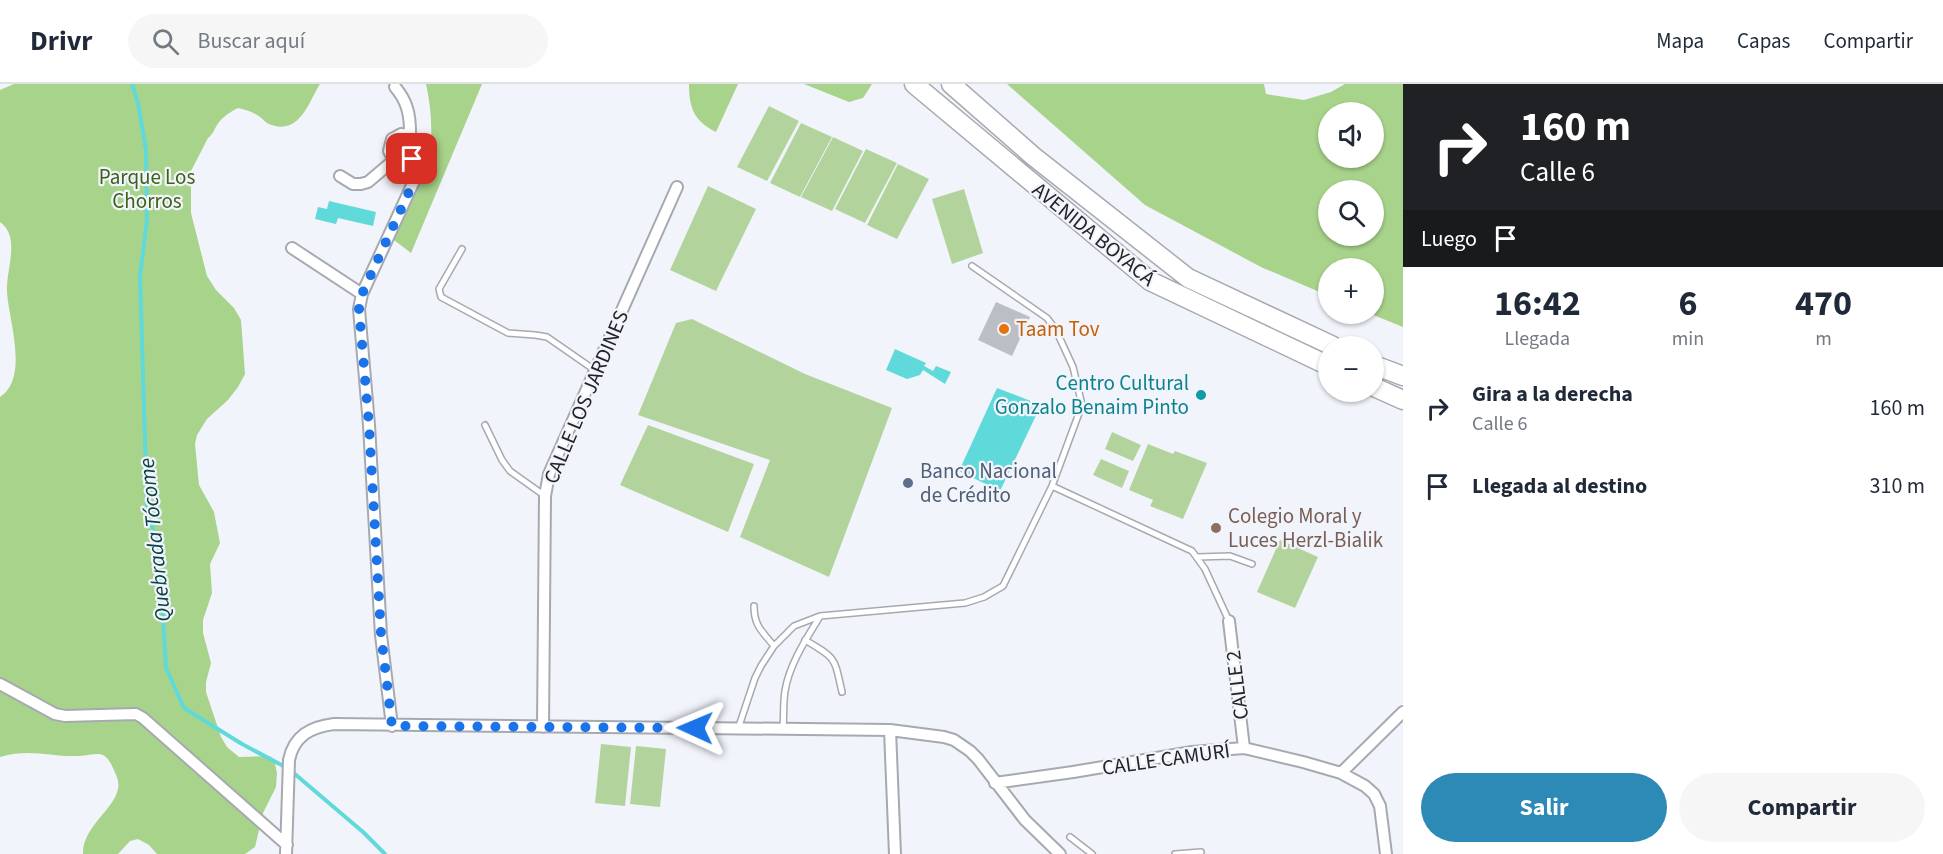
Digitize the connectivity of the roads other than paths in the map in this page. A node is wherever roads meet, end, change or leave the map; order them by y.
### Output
1 (914, 84) edge
2 (951, 84) edge
3 (395, 87) dead end
4 (410, 135) junction
5 (412, 159) junction
6 (394, 160) junction
7 (340, 176) dead end
8 (677, 187) dead end
9 (292, 248) dead end
10 (462, 249) dead end
11 (972, 266) dead end
12 (362, 294) junction
13 (1318, 339) edge
14 (1318, 361) edge
15 (1384, 369) edge
16 (596, 372) junction
17 (1403, 376) edge
18 (1384, 391) edge
19 (1403, 400) edge
20 (485, 425) dead end
21 (1052, 486) junction
22 (545, 496) junction
23 (1197, 557) junction
24 (1252, 564) dead end
25 (754, 606) dead end
26 (820, 616) junction
27 (1229, 621) joint
28 (805, 640) junction
29 (774, 646) junction
30 (0, 684) edge
31 (842, 692) dead end
32 (1403, 712) edge
33 (392, 726) junction
34 (543, 727) junction
35 (738, 729) junction
36 (783, 729) junction
37 (890, 730) junction
38 (1244, 748) junction
39 (1341, 773) junction
40 (995, 783) junction
41 (1070, 837) dead end
42 (286, 850) edge
43 (1201, 852) dead end
44 (895, 854) edge
45 (1060, 854) edge
46 (1092, 854) edge
47 (1175, 854) edge
48 (1386, 854) edge

1 - 14 highway, AVENIDA BOYACÁ
2 - 13 highway, AVENIDA BOYACÁ
3 - 4 street
4 - 5 street
4 - 6 street
5 - 6 street
5 - 12 street
6 - 7 street
8 - 16 street, CALLE LOS JARDINES
9 - 12 street
10 - 16 lane
11 - 21 lane
12 - 33 street
15 - 17 highway
16 - 22 street, CALLE LOS JARDINES
18 - 19 highway
20 - 22 lane
21 - 23 lane
21 - 26 lane
22 - 34 street, CALLE LOS JARDINES
23 - 24 lane
23 - 27 lane
25 - 29 lane
26 - 28 lane
26 - 29 lane
27 - 38 street, CALLE 2
28 - 31 lane
28 - 36 lane
29 - 35 lane
30 - 42 street
32 - 39 street
33 - 34 street
33 - 42 street
34 - 35 street
35 - 36 street
36 - 37 street
37 - 40 street
37 - 44 street
38 - 39 street, CALLE CAMURÍ
38 - 40 street, CALLE CAMURÍ
39 - 48 street, CALLE CAMURÍ
40 - 45 street
41 - 46 lane
43 - 47 lane

